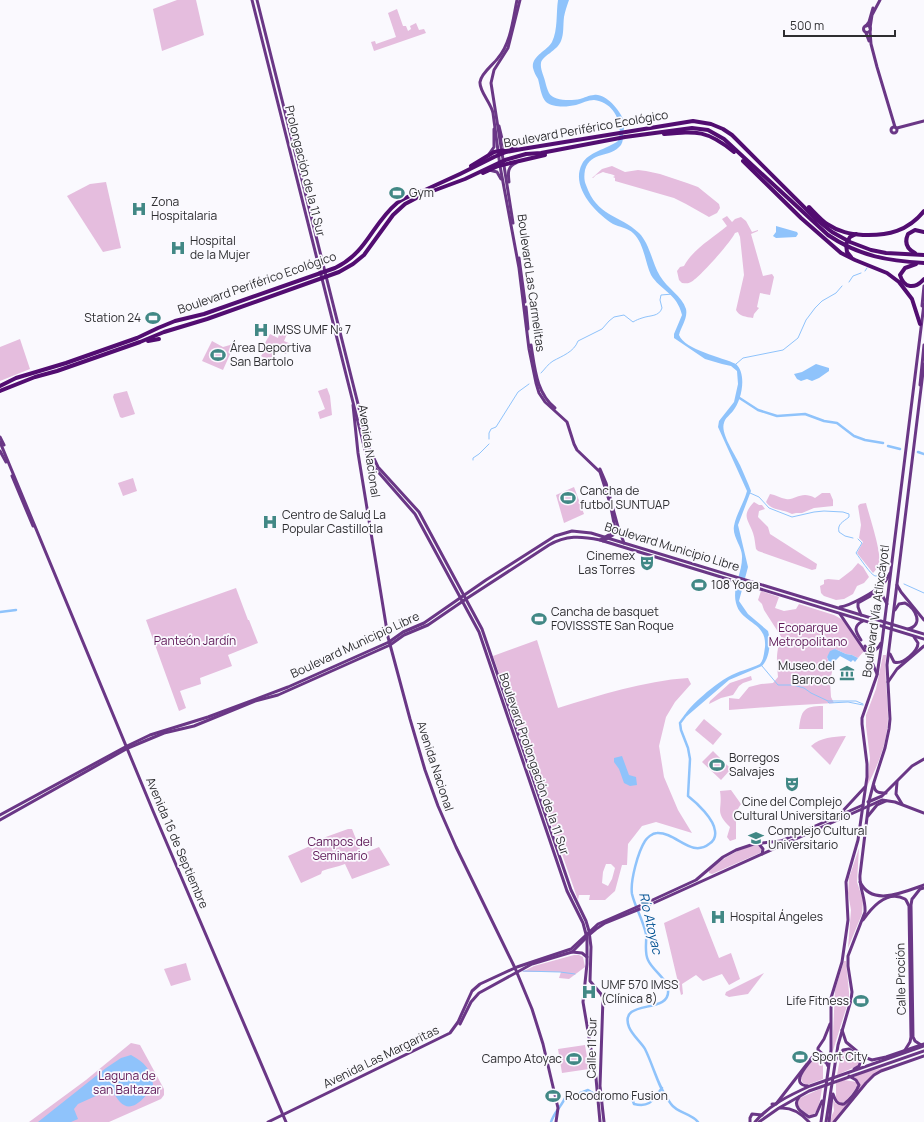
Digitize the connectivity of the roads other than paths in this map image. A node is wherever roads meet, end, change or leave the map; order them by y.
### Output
1 (252, 0) edge
2 (257, 0) edge
3 (518, 0) edge
4 (879, 0) edge
5 (866, 26) junction
6 (870, 30) junction
7 (866, 33) junction
8 (873, 51) junction
9 (500, 59) junction
10 (284, 110) junction
11 (280, 112) junction
12 (496, 120) junction
13 (924, 122) edge
14 (495, 128) junction
15 (648, 134) junction
16 (626, 135) junction
17 (603, 139) junction
18 (564, 142) junction
19 (516, 148) junction
20 (566, 148) junction
21 (500, 150) junction
22 (741, 156) junction
23 (484, 158) junction
24 (529, 158) junction
25 (502, 165) junction
26 (749, 167) junction
27 (489, 170) junction
28 (465, 179) junction
29 (441, 182) junction
30 (504, 187) junction
31 (770, 188) junction
32 (792, 193) junction
33 (510, 198) junction
34 (787, 199) junction
35 (924, 211) edge
36 (924, 232) edge
37 (857, 234) junction
38 (823, 237) junction
39 (319, 248) junction
40 (921, 254) edge
41 (854, 260) junction
42 (922, 263) edge
43 (322, 270) junction
44 (331, 277) dead end
45 (924, 280) edge
46 (924, 286) edge
47 (276, 292) junction
48 (252, 295) dead end
49 (240, 299) dead end
50 (246, 299) junction
51 (924, 304) edge
52 (197, 322) junction
53 (204, 322) dead end
54 (920, 324) junction
55 (158, 328) junction
56 (188, 328) dead end
57 (144, 332) dead end
58 (158, 338) dead end
59 (140, 342) junction
60 (924, 345) edge
61 (924, 364) edge
62 (915, 383) junction
63 (0, 386) edge
64 (921, 386) junction
65 (0, 391) edge
66 (352, 397) junction
67 (358, 419) junction
68 (354, 422) junction
69 (570, 425) junction
70 (0, 437) edge
71 (0, 442) edge
72 (0, 446) edge
73 (0, 451) edge
74 (5, 456) junction
75 (7, 461) junction
76 (605, 486) junction
77 (618, 527) junction
78 (608, 537) junction
79 (601, 541) junction
80 (624, 543) junction
81 (891, 572) junction
82 (897, 584) junction
83 (471, 596) junction
84 (463, 598) junction
85 (887, 605) junction
86 (470, 607) junction
87 (837, 607) junction
88 (840, 614) junction
89 (894, 614) junction
90 (861, 615) junction
91 (924, 620) edge
92 (863, 621) junction
93 (908, 629) junction
94 (924, 634) edge
95 (913, 636) junction
96 (924, 639) edge
97 (882, 642) junction
98 (390, 643) junction
99 (924, 646) edge
100 (890, 651) junction
101 (877, 675) junction
102 (888, 682) junction
103 (127, 747) junction
104 (924, 759) edge
105 (874, 782) junction
106 (897, 782) junction
107 (865, 787) junction
108 (887, 792) junction
109 (896, 794) junction
110 (881, 798) junction
111 (888, 800) junction
112 (877, 805) junction
113 (903, 805) junction
114 (924, 813) edge
115 (0, 815) edge
116 (844, 815) junction
117 (838, 816) junction
118 (861, 818) junction
119 (867, 818) junction
120 (0, 820) edge
121 (832, 823) junction
122 (826, 825) junction
123 (799, 835) junction
124 (758, 844) junction
125 (762, 854) junction
126 (710, 868) junction
127 (712, 877) junction
128 (860, 880) junction
129 (689, 883) junction
130 (924, 886) edge
131 (685, 889) junction
132 (908, 892) junction
133 (906, 899) junction
134 (913, 899) junction
135 (647, 905) junction
136 (910, 906) junction
137 (625, 914) junction
138 (586, 921) junction
139 (861, 923) junction
140 (598, 924) junction
141 (588, 934) junction
142 (589, 947) junction
143 (572, 952) junction
144 (587, 957) junction
145 (515, 968) junction
146 (517, 972) junction
147 (492, 979) junction
148 (486, 981) junction
149 (494, 984) junction
150 (490, 987) junction
151 (911, 988) junction
152 (831, 1020) junction
153 (842, 1029) junction
154 (923, 1045) edge
155 (905, 1050) junction
156 (924, 1051) edge
157 (924, 1056) edge
158 (835, 1060) junction
159 (902, 1063) junction
160 (885, 1064) junction
161 (828, 1067) junction
162 (827, 1075) junction
163 (842, 1075) junction
164 (849, 1076) junction
165 (837, 1079) junction
166 (822, 1084) junction
167 (832, 1085) junction
168 (788, 1086) junction
169 (810, 1086) junction
170 (809, 1091) junction
171 (796, 1093) junction
172 (833, 1094) junction
173 (824, 1095) junction
174 (774, 1104) junction
175 (778, 1108) junction
176 (283, 1115) junction
177 (762, 1115) junction
178 (268, 1122) edge
179 (271, 1122) edge
180 (286, 1122) edge
181 (557, 1122) edge
182 (600, 1122) edge
183 (604, 1122) edge
184 (750, 1122) edge
185 (755, 1122) edge
186 (759, 1122) edge
187 (809, 1122) edge
188 (821, 1122) edge
189 (828, 1122) edge
190 (834, 1122) edge

1 - 11 main road, Prolongación de la 11 Sur
2 - 10 main road, Prolongación de la 11 Sur
3 - 9 main road, Boulevard Las Carmelitas
4 - 5 main road
4 - 6 main road
5 - 6 main road
5 - 7 main road
6 - 7 main road
6 - 8 main road
7 - 8 main road
8 - 13 main road
9 - 12 main road, Boulevard Las Carmelitas
9 - 14 main road
10 - 11 main road
10 - 39 main road, Prolongación de la 11 Sur
11 - 43 main road, Prolongación de la 11 Sur
12 - 19 main road
12 - 21 main road, Boulevard Las Carmelitas
14 - 21 main road
14 - 23 main road
15 - 16 highway, Boulevard Periférico Ecológico
15 - 22 highway, Boulevard Periférico Ecológico
15 - 26 highway
16 - 17 highway, Boulevard Periférico Ecológico
16 - 32 highway, Boulevard Periférico Ecológico
17 - 18 highway, Boulevard Periférico Ecológico
17 - 20 highway, Boulevard Periférico Ecológico
18 - 19 highway
18 - 29 highway, Boulevard Periférico Ecológico
19 - 21 highway
20 - 24 highway
20 - 28 highway, Boulevard Periférico Ecológico
21 - 23 highway
21 - 25 main road, Boulevard Las Carmelitas
22 - 26 highway
22 - 34 highway, Boulevard Periférico Ecológico
23 - 29 highway
24 - 25 highway
24 - 33 main road
25 - 27 highway
25 - 30 main road, Boulevard Las Carmelitas
25 - 33 main road, Boulevard Las Carmelitas
26 - 31 highway
27 - 28 highway
27 - 30 main road
28 - 47 highway, Boulevard Periférico Ecológico
29 - 47 highway, Boulevard Periférico Ecológico
30 - 69 main road, Boulevard Las Carmelitas
31 - 34 highway
31 - 38 highway
32 - 37 highway
32 - 40 highway, Boulevard Periférico Ecológico
33 - 69 main road, Boulevard Las Carmelitas
34 - 38 highway
34 - 42 highway, Boulevard Periférico Ecológico
35 - 37 highway
36 - 40 highway
37 - 41 highway
38 - 41 highway
39 - 43 main road, Prolongación de la 11 Sur
39 - 44 main road
41 - 54 highway
42 - 45 highway
43 - 66 main road, Prolongación de la 11 Sur
43 - 84 main road, Prolongación de la 11 Sur
46 - 54 main road, Boulevard Vía Atlixcáyotl
47 - 50 highway, Boulevard Periférico Ecológico
47 - 52 highway, Boulevard Periférico Ecológico
48 - 50 highway
49 - 50 highway
50 - 55 highway, Boulevard Periférico Ecológico
51 - 62 main road, Boulevard Vía Atlixcáyotl
52 - 53 highway
52 - 56 highway
52 - 59 highway, Boulevard Periférico Ecológico
54 - 62 main road, Boulevard Vía Atlixcáyotl
55 - 57 highway
55 - 63 highway, Boulevard Periférico Ecológico
58 - 59 highway
59 - 65 highway, Boulevard Periférico Ecológico
60 - 64 main road, Boulevard Vía Atlixcáyotl
61 - 64 main road, Boulevard Vía Atlixcáyotl
62 - 81 main road, Boulevard Vía Atlixcáyotl
64 - 82 main road, Boulevard Vía Atlixcáyotl
66 - 67 main road, Prolongación de la 11 Sur
66 - 68 main road, Avenida Nacional
67 - 68 main road
67 - 84 main road, Prolongación de la 11 Sur
68 - 98 main road, Avenida Nacional
69 - 76 main road, Boulevard Las Carmelitas
70 - 75 main road
71 - 74 main road
72 - 74 main road
73 - 75 main road
74 - 75 main road
75 - 103 main road, Avenida 16 de Septiembre
76 - 77 main road, Boulevard Las Carmelitas
76 - 78 main road, Boulevard Las Carmelitas
77 - 78 main road
77 - 80 main road, Boulevard Las Carmelitas
78 - 79 main road
78 - 80 main road, Boulevard Municipio Libre
78 - 84 main road, Boulevard Municipio Libre
79 - 83 main road, Boulevard Municipio Libre
79 - 88 main road, Boulevard Municipio Libre
80 - 87 main road, Boulevard Municipio Libre
81 - 85 main road, Boulevard Vía Atlixcáyotl
81 - 87 main road
82 - 89 main road, Boulevard Vía Atlixcáyotl
82 - 91 main road
83 - 84 main road, Boulevard Municipio Libre
83 - 86 main road
84 - 86 main road, Boulevard Prolongación de la 11 Sur
84 - 98 main road, Boulevard Municipio Libre
84 - 141 main road, Boulevard Prolongación de la 11 Sur
85 - 90 main road
85 - 97 main road, Boulevard Vía Atlixcáyotl
86 - 138 main road, Boulevard Prolongación de la 11 Sur
87 - 90 main road, Boulevard Municipio Libre
88 - 92 main road, Boulevard Municipio Libre
88 - 101 main road
89 - 93 main road
89 - 100 main road, Boulevard Vía Atlixcáyotl
90 - 93 main road, Boulevard Municipio Libre
92 - 95 main road, Boulevard Municipio Libre
92 - 97 main road
93 - 94 main road, Boulevard Municipio Libre
95 - 96 main road, Boulevard Municipio Libre
95 - 100 main road
97 - 101 main road, Boulevard Vía Atlixcáyotl
98 - 103 main road, Boulevard Municipio Libre
98 - 145 main road, Avenida Nacional
99 - 102 main road
100 - 102 main road, Boulevard Vía Atlixcáyotl
101 - 107 main road, Boulevard Vía Atlixcáyotl
102 - 105 main road, Boulevard Vía Atlixcáyotl
103 - 115 main road, Boulevard Municipio Libre
103 - 120 main road, Boulevard Municipio Libre
103 - 176 main road, Avenida 16 de Septiembre
104 - 106 main road
105 - 108 main road
105 - 119 main road, Boulevard Vía Atlixcáyotl
106 - 108 main road
106 - 109 main road
107 - 117 main road
107 - 118 main road, Boulevard Vía Atlixcáyotl
108 - 109 main road
108 - 110 main road
108 - 112 main road
109 - 111 main road
109 - 113 main road
110 - 111 main road
110 - 116 main road
111 - 112 main road
111 - 113 main road
112 - 119 main road
113 - 114 main road
116 - 117 main road
116 - 121 main road
117 - 121 main road
117 - 123 main road
118 - 122 main road
118 - 152 main road, Boulevard Vía Atlixcáyotl
119 - 128 main road, Boulevard Vía Atlixcáyotl
121 - 122 main road
122 - 123 main road
123 - 124 main road
123 - 125 main road
124 - 125 main road
124 - 126 main road
125 - 127 main road
126 - 127 main road
126 - 129 main road
127 - 131 main road
128 - 132 main road
128 - 139 main road, Boulevard Vía Atlixcáyotl
129 - 131 main road
129 - 135 main road
130 - 132 main road
130 - 134 main road
131 - 135 main road
132 - 133 main road
132 - 134 main road
133 - 134 main road
133 - 136 main road
133 - 139 main road
134 - 136 main road, Calle Proción
135 - 137 main road
136 - 151 main road, Calle Proción
137 - 140 main road
137 - 141 main road
138 - 140 main road
138 - 141 main road, Boulevard Prolongación de la 11 Sur
139 - 153 main road, Boulevard Vía Atlixcáyotl
140 - 141 main road
141 - 142 main road, Calle 11 Sur
141 - 143 main road, Avenida Las Margaritas
141 - 145 main road, Avenida Las Margaritas
142 - 144 main road, Calle 11 Sur
142 - 183 main road, Calle 11 Sur
143 - 144 main road
143 - 146 main road, Avenida Las Margaritas
144 - 182 main road, Calle 11 Sur
145 - 146 main road, Avenida Nacional
145 - 147 main road, Avenida Las Margaritas
146 - 149 main road, Avenida Las Margaritas
146 - 181 main road, Avenida Nacional
147 - 148 main road, Avenida Las Margaritas
147 - 149 main road
148 - 150 main road
148 - 176 main road, Avenida Las Margaritas
149 - 150 main road, Avenida Las Margaritas
150 - 176 main road, Avenida Las Margaritas
151 - 154 main road, Calle Proción
151 - 155 main road, Calle Proción
152 - 161 main road, Boulevard Vía Atlixcáyotl
152 - 161 main road
153 - 155 main road
153 - 158 main road, Boulevard Vía Atlixcáyotl
154 - 155 main road
154 - 163 main road
156 - 160 main road
157 - 159 main road
158 - 163 main road
158 - 167 main road
159 - 160 main road
159 - 190 main road
160 - 164 main road
161 - 162 main road, Boulevard Vía Atlixcáyotl
161 - 168 main road
162 - 169 main road
162 - 173 main road, Boulevard Vía Atlixcáyotl
163 - 165 main road
164 - 165 main road
164 - 172 main road
165 - 166 main road
166 - 169 main road
166 - 170 main road
167 - 172 main road
167 - 189 main road
168 - 171 main road
168 - 174 main road
169 - 171 main road
170 - 173 main road
170 - 175 main road
171 - 174 main road
172 - 189 main road
173 - 188 main road, Boulevard Vía Atlixcáyotl
174 - 177 main road
175 - 186 main road
175 - 187 main road
176 - 178 main road, Avenida Las Margaritas
176 - 179 main road, Avenida Las Margaritas
176 - 180 main road, Avenida 16 de Septiembre
177 - 184 main road
177 - 185 main road

